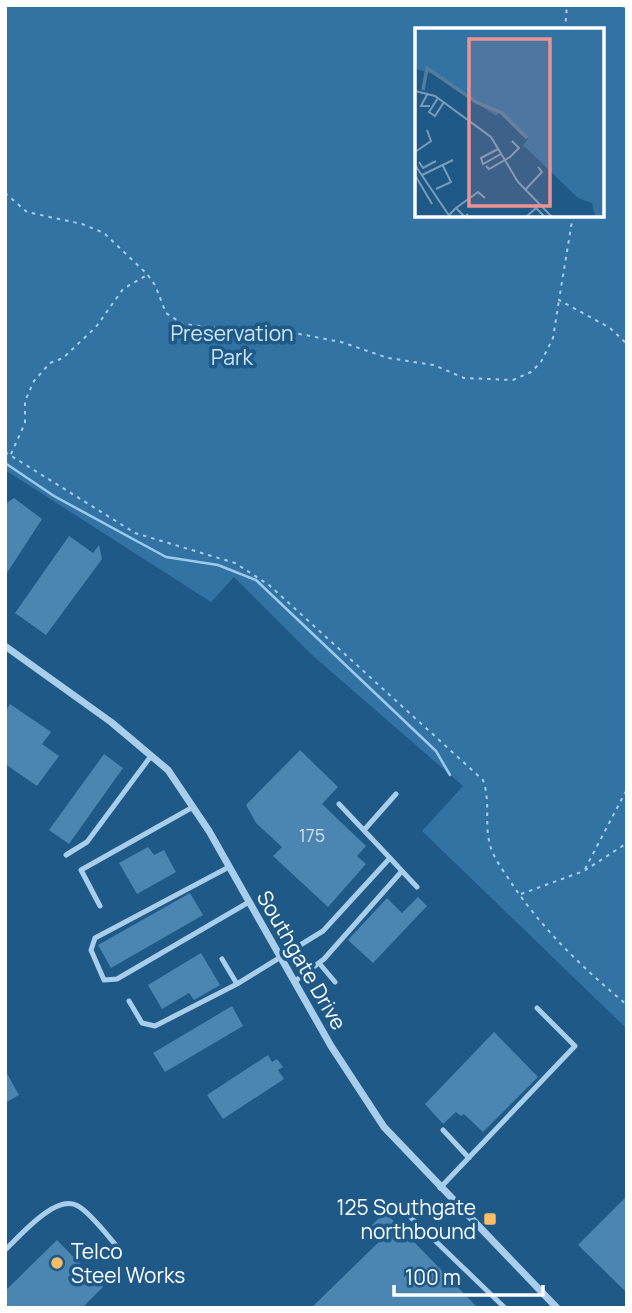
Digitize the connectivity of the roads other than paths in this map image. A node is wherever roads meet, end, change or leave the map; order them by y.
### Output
1 (5, 646) edge
2 (152, 756) junction
3 (396, 794) dead end
4 (339, 804) dead end
5 (193, 807) junction
6 (365, 829) junction
7 (66, 855) dead end
8 (390, 858) junction
9 (229, 867) junction
10 (402, 871) junction
11 (417, 887) dead end
12 (249, 902) junction
13 (100, 906) dead end
14 (222, 959) dead end
15 (281, 959) junction
16 (319, 962) junction
17 (294, 982) junction
18 (335, 982) dead end
19 (237, 984) junction
20 (129, 1001) dead end
21 (537, 1008) dead end
22 (443, 1130) dead end
23 (469, 1158) junction
24 (440, 1188) junction
25 (398, 1205) dead end
26 (5, 1250) edge
27 (121, 1251) dead end
28 (505, 1308) edge
29 (557, 1308) edge

1 - 2 street, Southgate Drive
2 - 5 street, Southgate Drive
2 - 7 lane
3 - 6 lane
4 - 6 lane
5 - 9 street, Southgate Drive
5 - 13 lane
6 - 8 lane
8 - 10 lane
8 - 15 lane
9 - 12 street, Southgate Drive
9 - 12 lane
10 - 11 lane
10 - 16 lane
12 - 15 street, Southgate Drive
14 - 19 lane
15 - 17 street, Southgate Drive
15 - 19 lane
16 - 17 lane
16 - 18 lane
17 - 24 street, Southgate Drive
19 - 20 lane
21 - 23 lane
22 - 23 lane
23 - 24 lane
24 - 29 street, Southgate Drive
25 - 28 lane
26 - 27 lane

